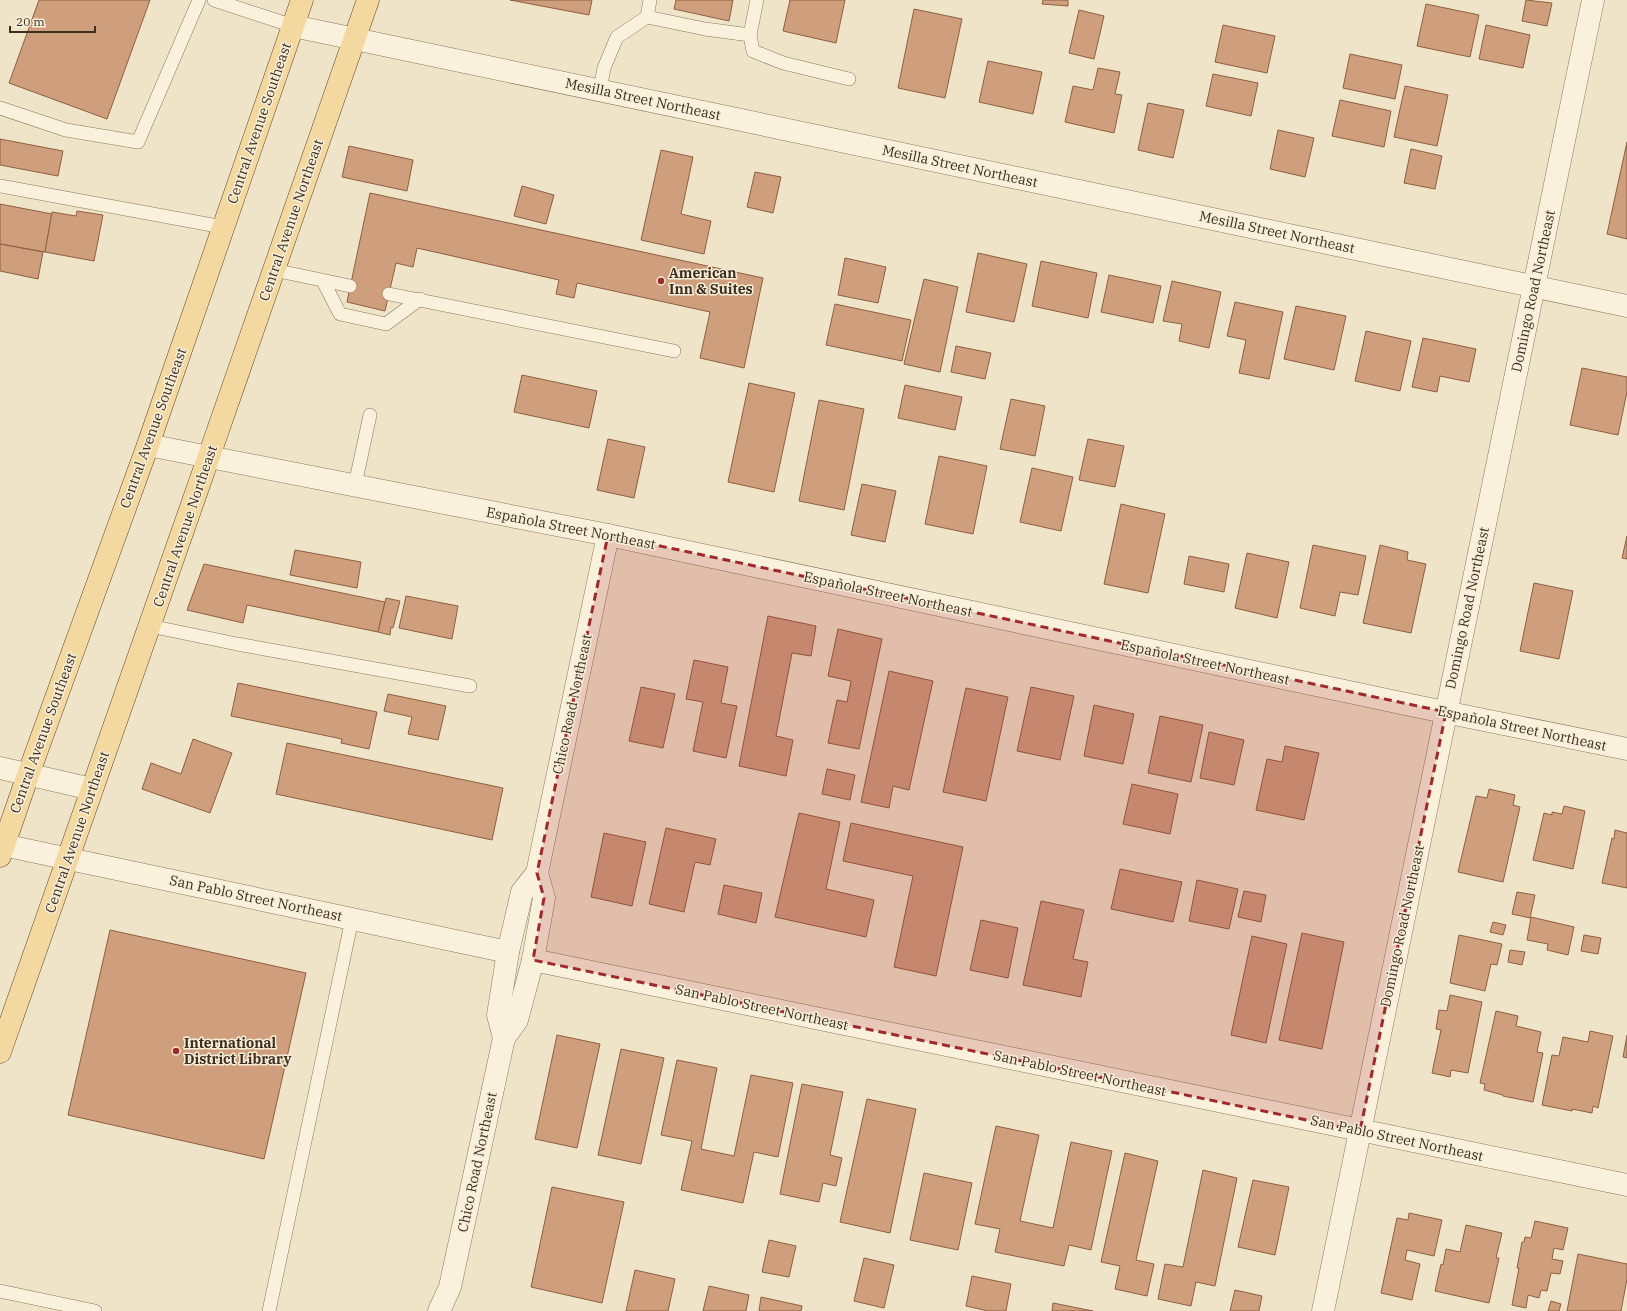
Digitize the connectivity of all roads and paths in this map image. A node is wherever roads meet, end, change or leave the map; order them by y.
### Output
1 (199, 0) edge
2 (214, 0) edge
3 (302, 0) edge
4 (368, 0) edge
5 (650, 0) edge
6 (757, 0) edge
7 (1593, 0) edge
8 (647, 17) junction
9 (293, 26) junction
10 (750, 35) junction
11 (354, 38) junction
12 (849, 79) dead end
13 (600, 90) junction
14 (0, 108) edge
15 (0, 186) edge
16 (223, 227) junction
17 (274, 270) junction
18 (323, 281) junction
19 (350, 286) dead end
20 (1534, 286) junction
21 (389, 294) dead end
22 (420, 299) junction
23 (1627, 306) edge
24 (674, 351) dead end
25 (370, 415) dead end
26 (148, 445) junction
27 (209, 456) junction
28 (355, 485) junction
29 (608, 535) junction
30 (150, 626) junction
31 (470, 686) dead end
32 (1446, 712) junction
33 (1627, 749) edge
34 (0, 768) edge
35 (28, 775) junction
36 (92, 789) junction
37 (2, 850) edge
38 (69, 858) junction
39 (537, 873) junction
40 (352, 919) junction
41 (508, 952) junction
42 (533, 960) junction
43 (504, 1038) junction
44 (0, 1052) edge
45 (1360, 1131) junction
46 (1627, 1185) edge
47 (450, 1286) junction
48 (0, 1291) edge
49 (95, 1311) edge
50 (270, 1311) edge
51 (439, 1311) edge
52 (453, 1311) edge
53 (1323, 1311) edge

1 - 14 lane
2 - 9 lane
3 - 9 main road, Central Avenue Southeast
4 - 11 main road, Central Avenue Northeast
5 - 8 lane
6 - 10 lane
7 - 20 street, Domingo Road Northeast
8 - 10 lane
8 - 13 lane
9 - 11 street, Mesilla Street Northeast
9 - 16 main road, Central Avenue Southeast
10 - 12 lane
11 - 13 street, Mesilla Street Northeast
11 - 17 main road, Central Avenue Northeast
13 - 20 street, Mesilla Street Northeast
15 - 16 lane
16 - 26 main road, Central Avenue Southeast
17 - 18 lane
17 - 27 main road, Central Avenue Northeast
18 - 19 lane
18 - 22 lane
20 - 23 street, Mesilla Street Northeast
20 - 32 street, Domingo Road Northeast
21 - 22 lane
22 - 24 lane
25 - 28 lane
26 - 27 street, Española Street Northeast
26 - 35 main road, Central Avenue Southeast
27 - 28 street, Española Street Northeast
27 - 30 main road, Central Avenue Northeast
28 - 29 street, Española Street Northeast
29 - 32 street, Española Street Northeast
29 - 39 street, Chico Road Northeast
30 - 31 lane
30 - 36 main road, Central Avenue Northeast
32 - 33 street, Española Street Northeast
32 - 45 street, Domingo Road Northeast
34 - 35 street
35 - 36 street
35 - 37 main road, Central Avenue Southeast
36 - 38 main road, Central Avenue Northeast
37 - 38 street, San Pablo Street Northeast
38 - 40 street, San Pablo Street Northeast
38 - 44 main road, Central Avenue Northeast
39 - 41 street, Chico Road Northeast
39 - 42 street, Chico Road Northeast
40 - 41 street, San Pablo Street Northeast
40 - 50 lane
41 - 43 street, Chico Road Northeast
42 - 43 street, Chico Road Northeast
42 - 45 street, San Pablo Street Northeast
43 - 47 street, Chico Road Northeast
45 - 46 street, San Pablo Street Northeast
45 - 53 street, Domingo Road Northeast
47 - 51 street, Chico Road Northeast
47 - 52 street, Chico Road Northeast
48 - 49 lane

